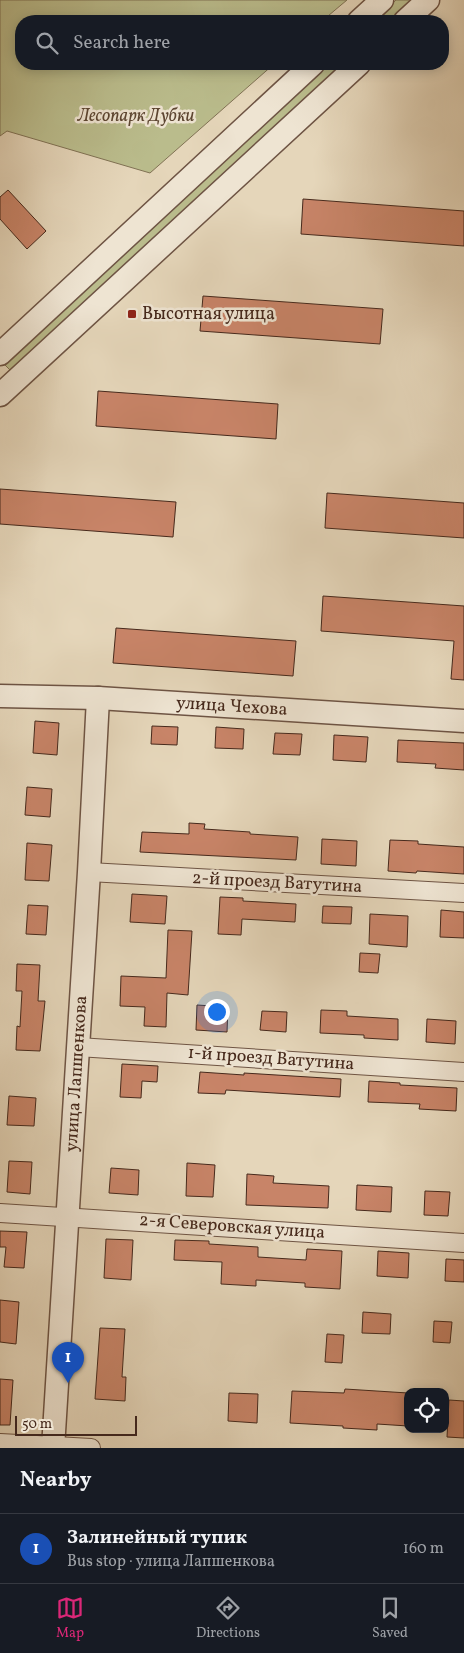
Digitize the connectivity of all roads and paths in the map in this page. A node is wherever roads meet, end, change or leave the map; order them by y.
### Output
1 (382, 0) edge
2 (428, 0) edge
3 (366, 15) edge
4 (412, 15) edge
5 (307, 70) edge
6 (352, 70) edge
7 (0, 354) edge
8 (0, 395) edge
9 (0, 696) edge
10 (98, 698) junction
11 (464, 721) edge
12 (89, 872) junction
13 (464, 893) edge
14 (78, 1047) junction
15 (464, 1072) edge
16 (0, 1213) edge
17 (68, 1216) junction
18 (464, 1243) edge
19 (0, 1443) edge
20 (53, 1447) edge
21 (91, 1448) edge

1 - 3 street
2 - 4 street
5 - 7 street
6 - 8 street
9 - 10 street, улица Чехова
10 - 11 street, улица Чехова
10 - 12 street, улица Лапшенкова
12 - 13 street, 2-й проезд Ватутина
12 - 14 street, улица Лапшенкова
14 - 15 street, 1-й проезд Ватутина
14 - 17 street, улица Лапшенкова
16 - 17 street, 2-я Северовская улица
17 - 18 street, 2-я Северовская улица
17 - 20 street, улица Лапшенкова
19 - 20 street
20 - 21 street

